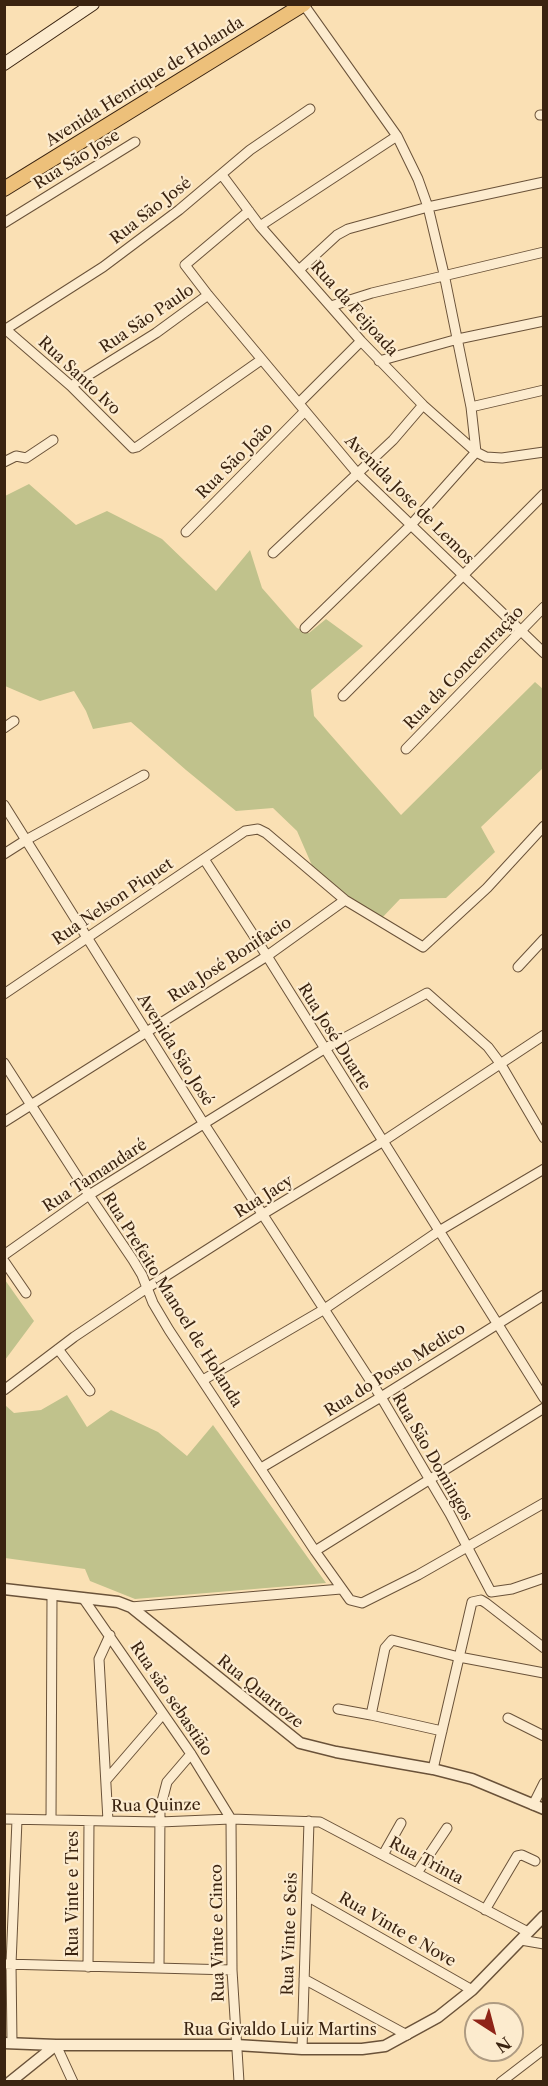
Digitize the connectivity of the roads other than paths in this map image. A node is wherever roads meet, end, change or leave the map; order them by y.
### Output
1 (93, 4) edge
2 (304, 5) edge
3 (4, 64) edge
4 (310, 109) dead end
5 (397, 136) junction
6 (135, 142) dead end
7 (222, 175) junction
8 (543, 182) edge
9 (4, 189) edge
10 (428, 207) junction
11 (249, 211) junction
12 (4, 223) edge
13 (260, 226) junction
14 (543, 252) edge
15 (299, 270) junction
16 (444, 274) junction
17 (208, 295) junction
18 (331, 306) junction
19 (543, 321) edge
20 (5, 329) edge
21 (458, 339) junction
22 (361, 341) junction
23 (261, 360) junction
24 (379, 361) junction
25 (72, 386) junction
26 (543, 390) edge
27 (423, 405) junction
28 (302, 407) junction
29 (471, 407) junction
30 (54, 440) dead end
31 (476, 452) junction
32 (543, 452) edge
33 (4, 462) edge
34 (357, 473) junction
35 (543, 494) edge
36 (410, 526) junction
37 (186, 532) dead end
38 (273, 553) dead end
39 (464, 576) junction
40 (543, 607) edge
41 (305, 628) dead end
42 (520, 631) junction
43 (543, 653) edge
44 (343, 696) dead end
45 (14, 722) dead end
46 (4, 728) edge
47 (406, 749) dead end
48 (144, 775) dead end
49 (4, 805) edge
50 (543, 826) edge
51 (26, 840) junction
52 (4, 854) edge
53 (204, 859) junction
54 (345, 900) junction
55 (88, 937) junction
56 (543, 939) edge
57 (267, 956) junction
58 (518, 967) dead end
59 (4, 994) edge
60 (146, 1033) junction
61 (543, 1035) edge
62 (324, 1049) junction
63 (4, 1063) edge
64 (500, 1063) junction
65 (32, 1105) junction
66 (4, 1122) edge
67 (204, 1124) junction
68 (543, 1138) edge
69 (382, 1142) junction
70 (543, 1169) edge
71 (89, 1195) junction
72 (263, 1214) junction
73 (439, 1231) junction
74 (4, 1255) edge
75 (4, 1261) edge
76 (147, 1288) junction
77 (26, 1293) dead end
78 (543, 1295) edge
79 (323, 1310) junction
80 (497, 1324) junction
81 (58, 1349) junction
82 (203, 1380) junction
83 (4, 1390) edge
84 (90, 1391) dead end
85 (381, 1397) junction
86 (543, 1398) edge
87 (543, 1408) edge
88 (261, 1468) junction
89 (429, 1479) junction
90 (543, 1503) edge
91 (466, 1548) junction
92 (315, 1551) junction
93 (543, 1578) edge
94 (4, 1589) edge
95 (340, 1589) junction
96 (52, 1596) junction
97 (83, 1598) junction
98 (131, 1607) junction
99 (110, 1635) junction
100 (543, 1648) edge
101 (459, 1657) junction
102 (543, 1673) edge
103 (338, 1709) dead end
104 (163, 1714) junction
105 (371, 1715) junction
106 (508, 1718) dead end
107 (442, 1731) junction
108 (543, 1736) edge
109 (191, 1754) junction
110 (433, 1769) junction
111 (107, 1779) junction
112 (543, 1782) edge
113 (538, 1807) edge
114 (4, 1819) edge
115 (231, 1819) junction
116 (17, 1820) junction
117 (51, 1820) junction
118 (89, 1821) junction
119 (108, 1821) junction
120 (309, 1821) junction
121 (160, 1822) junction
122 (401, 1823) dead end
123 (447, 1828) dead end
124 (383, 1855) junction
125 (535, 1861) dead end
126 (417, 1873) junction
127 (307, 1896) junction
128 (485, 1910) junction
129 (543, 1916) edge
130 (524, 1936) junction
131 (543, 1944) edge
132 (8, 1964) edge
133 (88, 1967) junction
134 (159, 1968) junction
135 (232, 1970) junction
136 (303, 1979) junction
137 (472, 1990) junction
138 (407, 2036) junction
139 (8, 2043) edge
140 (56, 2045) junction
141 (236, 2045) junction
142 (302, 2049) junction
143 (543, 2049) edge
144 (10, 2082) edge
145 (72, 2082) edge
146 (239, 2082) edge
147 (501, 2082) edge

1 - 3 main road
2 - 5 street
2 - 9 main road, Avenida Henrique de Holanda
4 - 7 street, Rua São José
5 - 10 street
5 - 13 street
6 - 12 street, Rua São Jose
7 - 11 street, Rua da Feijoada
7 - 20 street, Rua São José
8 - 10 street
10 - 15 street
10 - 16 street
11 - 13 street, Rua da Feijoada
11 - 17 street
13 - 15 street, Rua da Feijoada
14 - 16 street
15 - 18 street, Rua da Feijoada
16 - 18 street
16 - 21 street
17 - 23 street
17 - 25 street, Rua São Paulo
18 - 22 street, Rua da Feijoada
19 - 21 street
20 - 25 street, Rua Santo Ivo
21 - 24 street
21 - 29 street
22 - 24 street, Rua da Feijoada
22 - 28 street, Rua São João
23 - 25 street, Rua Santo Ivo
23 - 28 street, Avenida Jose de Lemos
24 - 27 street, Rua da Feijoada
26 - 29 street
27 - 31 street, Rua da Feijoada
27 - 34 street
28 - 34 street, Avenida Jose de Lemos
28 - 37 street, Rua São João
29 - 31 street
30 - 33 street
31 - 32 street
31 - 36 street
34 - 36 street, Avenida Jose de Lemos
34 - 38 street
35 - 39 street
36 - 39 street, Avenida Jose de Lemos
36 - 41 street
39 - 42 street, Avenida Jose de Lemos
39 - 44 street
40 - 42 street, Rua da Concentração
42 - 43 street, Avenida Jose de Lemos
42 - 47 street, Rua da Concentração
45 - 46 street
48 - 51 street
49 - 51 street, Avenida São José
50 - 54 street
51 - 52 street
51 - 55 street, Avenida São José
53 - 54 street, Rua Nelson Piquet
53 - 55 street, Rua Nelson Piquet
53 - 57 street, Rua José Duarte
54 - 57 street, Rua José Bonifacio
55 - 59 street, Rua Nelson Piquet
55 - 60 street, Avenida São José
56 - 58 street
57 - 60 street, Rua José Bonifacio
57 - 62 street, Rua José Duarte
60 - 65 street, Rua José Bonifacio
60 - 67 street, Avenida São José
61 - 64 street, Rua Jacy
62 - 64 street, Rua Tamandaré
62 - 67 street, Rua Tamandaré
62 - 69 street, Rua José Duarte
63 - 65 street, Rua Prefeito Manoel de Holanda
64 - 68 street
64 - 69 street, Rua Jacy
65 - 66 street, Rua José Bonifacio
65 - 71 street, Rua Prefeito Manoel de Holanda
67 - 71 street, Rua Tamandaré
67 - 72 street, Avenida São José
69 - 72 street, Rua Jacy
69 - 73 street, Rua José Duarte
70 - 73 street
71 - 74 street, Rua Tamandaré
71 - 76 street, Rua Prefeito Manoel de Holanda
72 - 76 street, Rua Jacy
72 - 79 street, Avenida São José
73 - 79 street
73 - 80 street, Rua José Duarte
75 - 77 street
76 - 81 street, Rua Jacy
76 - 82 street, Rua Prefeito Manoel de Holanda
78 - 80 street, Rua do Posto Medico
79 - 82 street
79 - 85 street, Rua São Domingos
80 - 85 street, Rua do Posto Medico
80 - 86 street, Rua José Duarte
81 - 83 street, Rua Jacy
81 - 84 street
82 - 88 street, Rua Prefeito Manoel de Holanda
85 - 88 street, Rua do Posto Medico
85 - 89 street, Rua São Domingos
87 - 89 street
88 - 92 street, Rua Prefeito Manoel de Holanda
89 - 91 street, Rua São Domingos
89 - 92 street
90 - 91 street
91 - 93 street, Rua São Domingos
91 - 95 street, Rua Prefeito Manoel de Holanda
92 - 95 street, Rua Prefeito Manoel de Holanda
94 - 96 street, Rua Quartoze
95 - 98 street
96 - 97 street, Rua Quartoze
96 - 117 street
97 - 98 street, Rua Quartoze
97 - 99 street, Rua são sebastião
98 - 110 street, Rua Quartoze
99 - 104 street, Rua são sebastião
99 - 111 street
100 - 101 street
101 - 102 street
101 - 105 street
101 - 107 street
103 - 105 street
104 - 109 street, Rua são sebastião
104 - 111 street
105 - 107 street
106 - 108 street
107 - 110 street
109 - 115 street, Rua são sebastião
109 - 121 street
110 - 113 street, Rua Quartoze
111 - 119 street
112 - 113 street
114 - 116 street, Rua Quinze
115 - 120 street, Rua Quinze
115 - 121 street, Rua Quinze
115 - 135 street, Rua Vinte e Cinco
116 - 117 street, Rua Quinze
116 - 132 street
117 - 118 street, Rua Quinze
118 - 119 street, Rua Quinze
118 - 133 street, Rua Vinte e Tres
119 - 121 street, Rua Quinze
120 - 124 street, Rua Trinta
120 - 127 street, Rua Vinte e Seis
121 - 134 street
122 - 124 street
123 - 126 street
124 - 126 street, Rua Trinta
125 - 128 street
126 - 128 street, Rua Trinta
127 - 136 street, Rua Vinte e Seis
127 - 137 street, Rua Vinte e Nove
128 - 130 street, Rua Trinta
129 - 130 street, Rua Givaldo Luiz Martins
130 - 131 street, Rua Trinta
130 - 137 street, Rua Givaldo Luiz Martins
132 - 133 street
132 - 139 street
133 - 134 street
134 - 135 street
135 - 141 street, Rua Vinte e Cinco
136 - 138 street
136 - 142 street, Rua Vinte e Seis
137 - 138 street, Rua Givaldo Luiz Martins
138 - 142 street, Rua Givaldo Luiz Martins
139 - 140 street, Rua Givaldo Luiz Martins
140 - 141 street, Rua Givaldo Luiz Martins
140 - 144 street
140 - 145 street
141 - 142 street, Rua Givaldo Luiz Martins
141 - 146 street, Rua Vinte e Cinco
143 - 147 street

